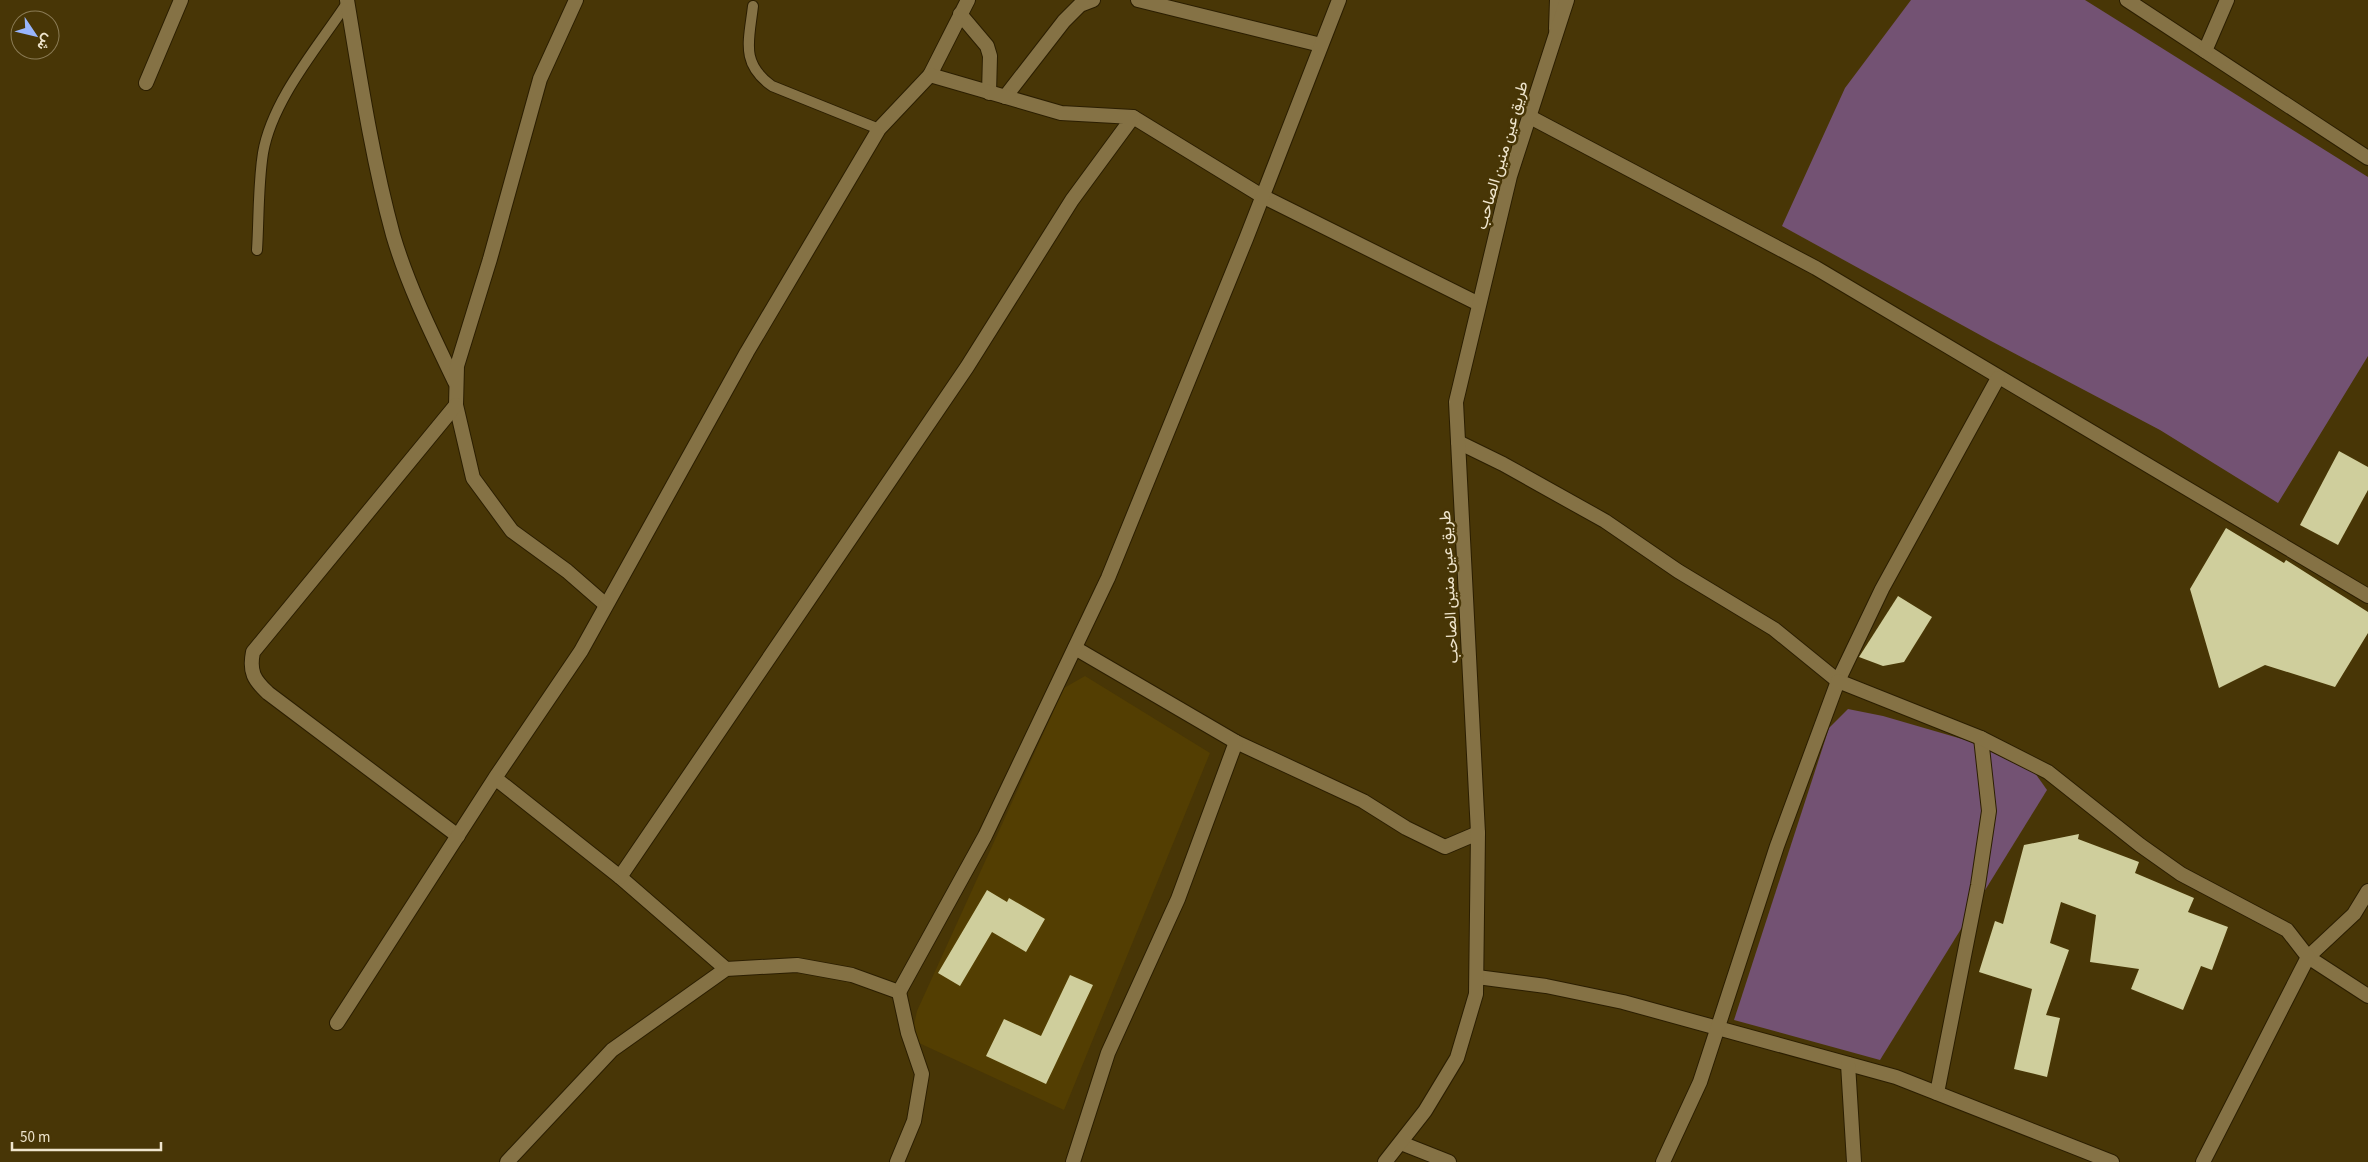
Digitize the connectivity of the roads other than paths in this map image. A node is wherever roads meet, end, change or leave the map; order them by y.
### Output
1 (181, 0) edge
2 (576, 0) edge
3 (968, 0) edge
4 (1093, 0) edge
5 (1138, 0) edge
6 (1339, 0) edge
7 (1556, 0) edge
8 (1567, 0) edge
9 (2127, 0) edge
10 (2227, 0) edge
11 (347, 2) edge
12 (753, 6) dead end
13 (960, 14) junction
14 (1556, 33) junction
15 (1321, 45) junction
16 (2206, 51) junction
17 (930, 76) junction
18 (146, 83) dead end
19 (989, 93) junction
20 (1005, 97) junction
21 (1133, 117) junction
22 (1530, 117) junction
23 (879, 130) junction
24 (2368, 158) edge
25 (1262, 196) junction
26 (257, 250) dead end
27 (1479, 304) junction
28 (1998, 378) junction
29 (456, 384) junction
30 (456, 405) junction
31 (1458, 442) junction
32 (2368, 596) edge
33 (606, 605) junction
34 (1075, 648) junction
35 (1838, 681) junction
36 (1981, 738) junction
37 (1236, 742) junction
38 (495, 778) junction
39 (1478, 833) junction
40 (458, 836) junction
41 (620, 877) junction
42 (2368, 891) edge
43 (2308, 957) junction
44 (726, 969) junction
45 (1477, 977) junction
46 (899, 992) junction
47 (2368, 996) edge
48 (337, 1024) dead end
49 (1718, 1029) junction
50 (1848, 1064) junction
51 (1937, 1093) junction
52 (1401, 1143) junction
53 (1076, 1161) edge
54 (506, 1162) edge
55 (898, 1162) edge
56 (1385, 1162) edge
57 (1449, 1162) edge
58 (1663, 1162) edge
59 (1854, 1162) edge
60 (2112, 1162) edge
61 (2203, 1162) edge

1 - 18 street
2 - 29 street
3 - 13 street
4 - 20 street
5 - 15 street
6 - 15 street
7 - 14 street
8 - 14 street, طريق عين منين الصاحب
9 - 16 street
10 - 16 street
11 - 26 lane
11 - 29 street
12 - 23 lane
13 - 17 street
13 - 19 street
14 - 22 street, طريق عين منين الصاحب
15 - 25 street
16 - 24 street
17 - 19 street
17 - 23 street
19 - 20 street
20 - 21 street
21 - 25 street
21 - 41 street
22 - 27 street, طريق عين منين الصاحب
22 - 28 street
23 - 33 street
25 - 27 street
25 - 34 street
27 - 31 street, طريق عين منين الصاحب
28 - 32 street
28 - 35 street
29 - 30 street
30 - 33 street
30 - 40 street
31 - 35 street
31 - 39 street, طريق عين منين الصاحب
33 - 38 street
34 - 37 street
34 - 46 street
35 - 36 street
35 - 49 street
36 - 43 street
36 - 51 street
37 - 39 street
37 - 53 street
38 - 40 street
38 - 41 street
39 - 45 street, طريق عين منين الصاحب
40 - 48 street
41 - 44 street
42 - 43 street
43 - 47 street
43 - 61 street
44 - 46 street
44 - 54 street
45 - 49 street
45 - 52 street, طريق عين منين الصاحب
46 - 55 street
49 - 50 street
49 - 58 street
50 - 51 street
50 - 59 street
51 - 60 street
52 - 56 street, طريق عين منين الصاحب
52 - 57 street

